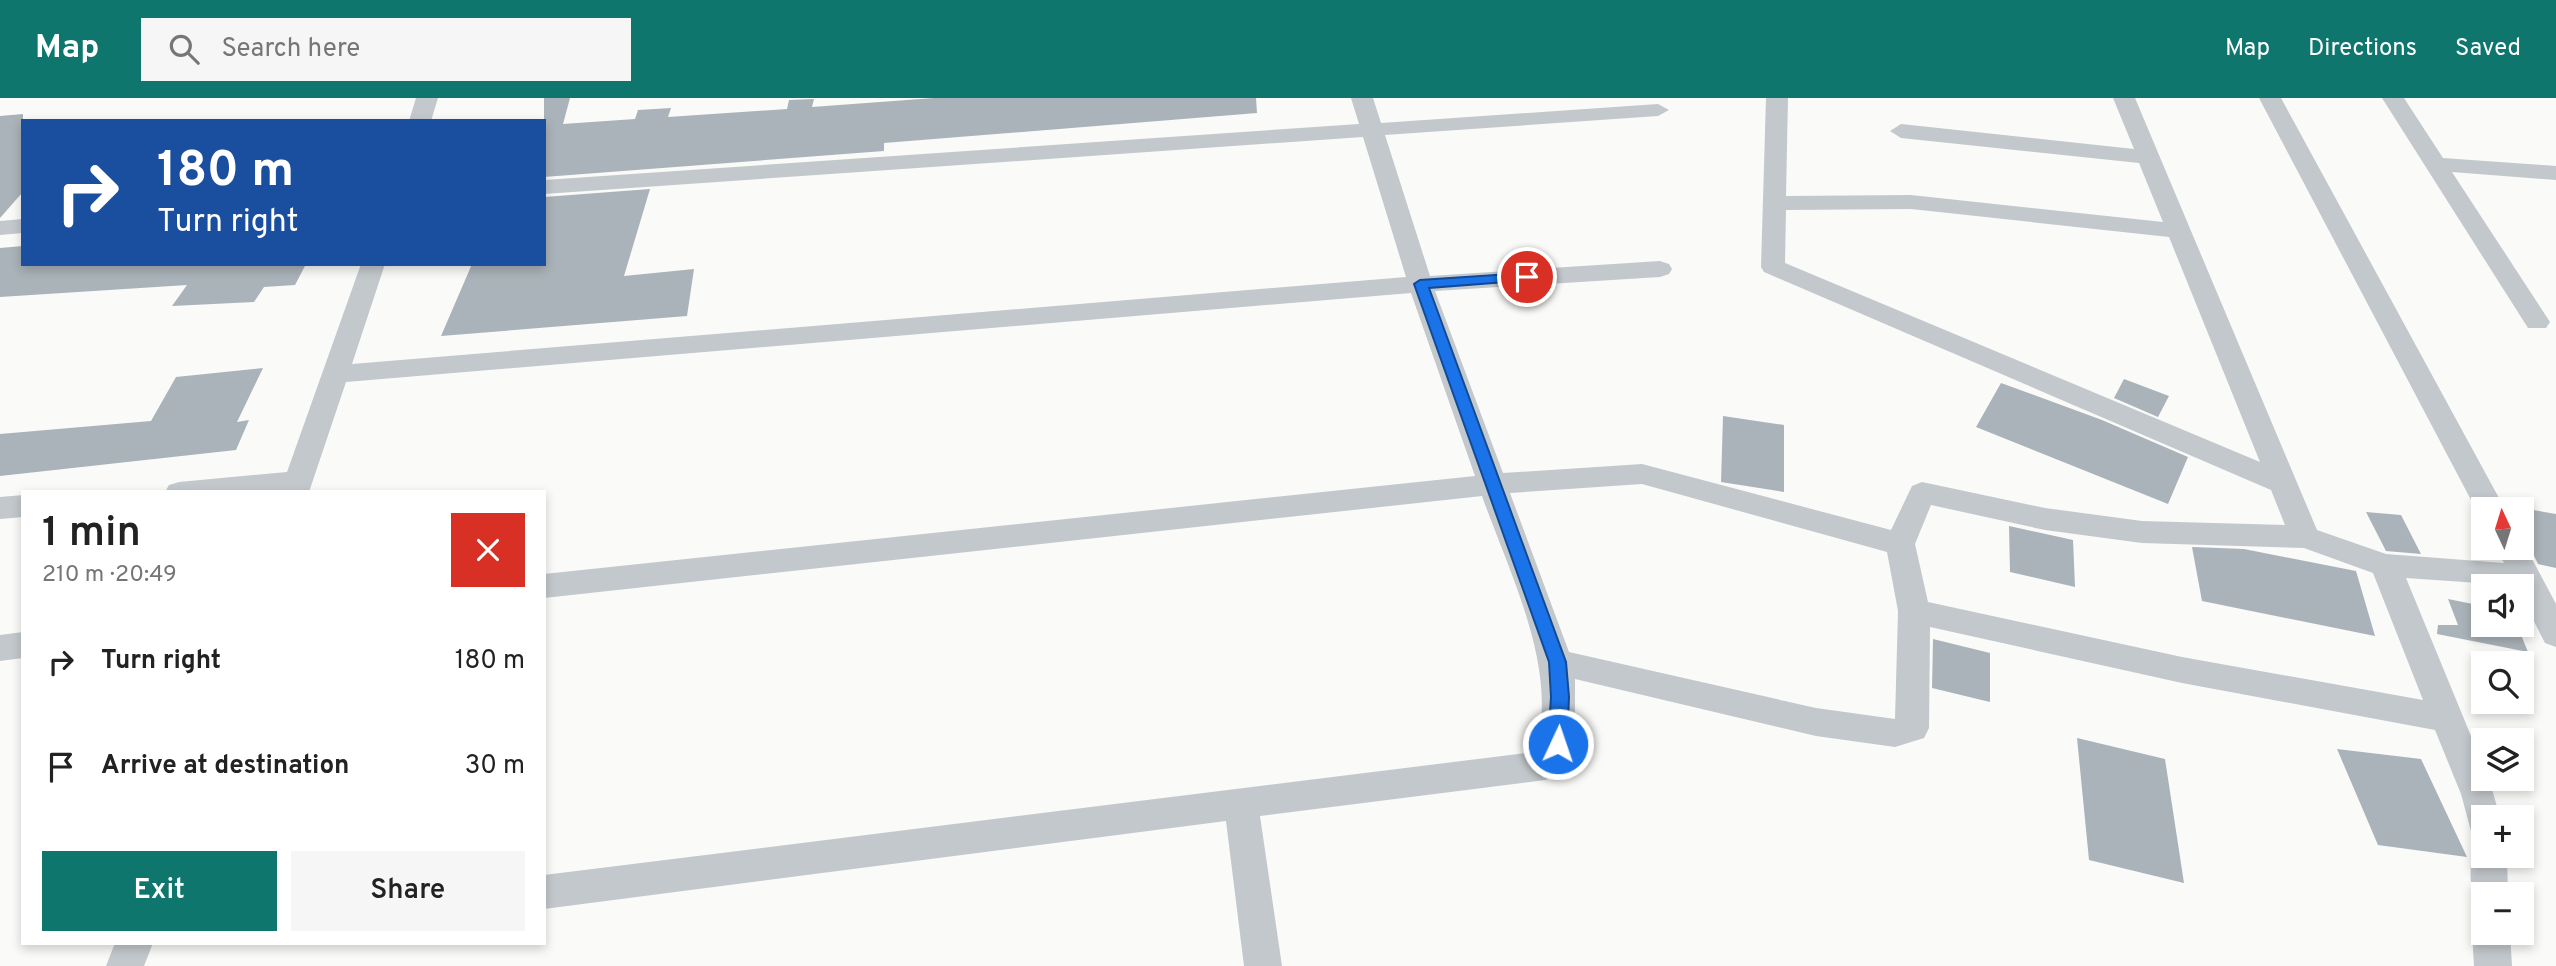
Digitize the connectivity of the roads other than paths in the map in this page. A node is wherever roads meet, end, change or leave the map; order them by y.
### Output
1 (428, 98) edge
2 (1362, 98) edge
3 (1777, 98) edge
4 (2124, 98) edge
5 (2270, 98) edge
6 (2393, 98) edge
7 (1658, 110) dead end
8 (421, 119) edge
9 (1374, 130) junction
10 (1901, 131) dead end
11 (2149, 157) junction
12 (2435, 163) junction
13 (2556, 173) edge
14 (546, 187) edge
15 (1774, 203) junction
16 (21, 226) edge
17 (0, 228) edge
18 (2180, 231) junction
19 (372, 266) edge
20 (1660, 269) dead end
21 (1420, 284) junction
22 (2537, 322) dead end
23 (335, 374) junction
24 (2283, 482) junction
25 (1493, 484) junction
26 (295, 486) edge
27 (218, 490) edge
28 (2484, 497) edge
29 (21, 506) edge
30 (0, 508) edge
31 (2305, 537) junction
32 (1900, 544) junction
33 (2385, 565) junction
34 (2491, 574) edge
35 (546, 586) edge
36 (2534, 592) edge
37 (1914, 611) junction
38 (2556, 634) edge
39 (21, 645) edge
40 (0, 648) edge
41 (1557, 662) junction
42 (2447, 718) junction
43 (1241, 804) junction
44 (2480, 805) edge
45 (546, 892) edge
46 (133, 945) edge
47 (2492, 945) edge
48 (125, 966) edge
49 (1263, 966) edge
50 (2493, 966) edge

1 - 8 street
2 - 9 street
3 - 15 street
4 - 11 street
5 - 28 street
6 - 12 street
7 - 9 street
9 - 14 street
9 - 21 street
10 - 11 street
11 - 18 street
12 - 13 street
12 - 22 street
15 - 18 street
15 - 24 street
16 - 17 street
18 - 24 street
19 - 23 street
20 - 21 street
21 - 23 street
21 - 25 street
23 - 26 street
24 - 31 street
25 - 32 street
25 - 35 street
25 - 41 street
26 - 27 street
29 - 30 street
31 - 32 street
31 - 33 street
32 - 37 street
33 - 34 street
33 - 42 street
36 - 38 street
37 - 41 street
37 - 42 street
39 - 40 street
41 - 43 street
42 - 44 street
43 - 45 street
43 - 49 street
46 - 48 street
47 - 50 street

